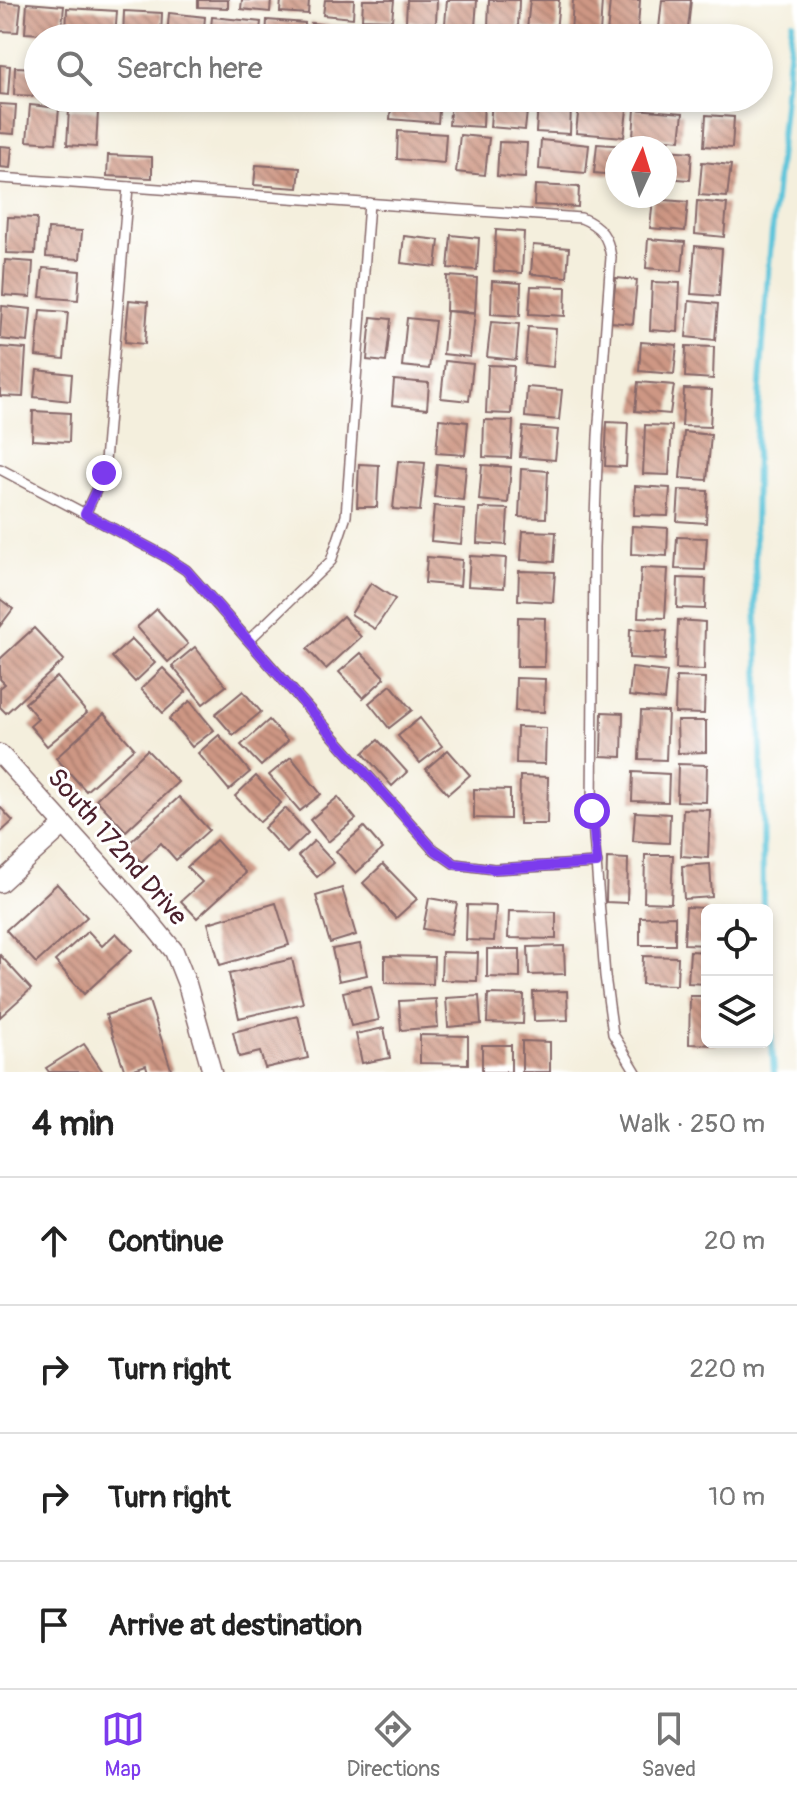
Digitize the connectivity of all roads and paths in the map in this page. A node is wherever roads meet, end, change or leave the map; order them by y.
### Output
1 (0, 178) edge
2 (128, 187) junction
3 (369, 203) junction
4 (0, 469) edge
5 (85, 514) junction
6 (249, 640) junction
7 (0, 754) edge
8 (64, 825) junction
9 (597, 863) junction
10 (0, 883) edge
11 (212, 1072) edge
12 (636, 1072) edge

1 - 2 lane
2 - 3 lane
2 - 5 lane
3 - 6 lane
3 - 9 lane
4 - 5 lane
5 - 6 lane
6 - 9 lane
7 - 8 street, South 172nd Drive
8 - 10 street
8 - 11 street, South 172nd Drive
9 - 12 lane

